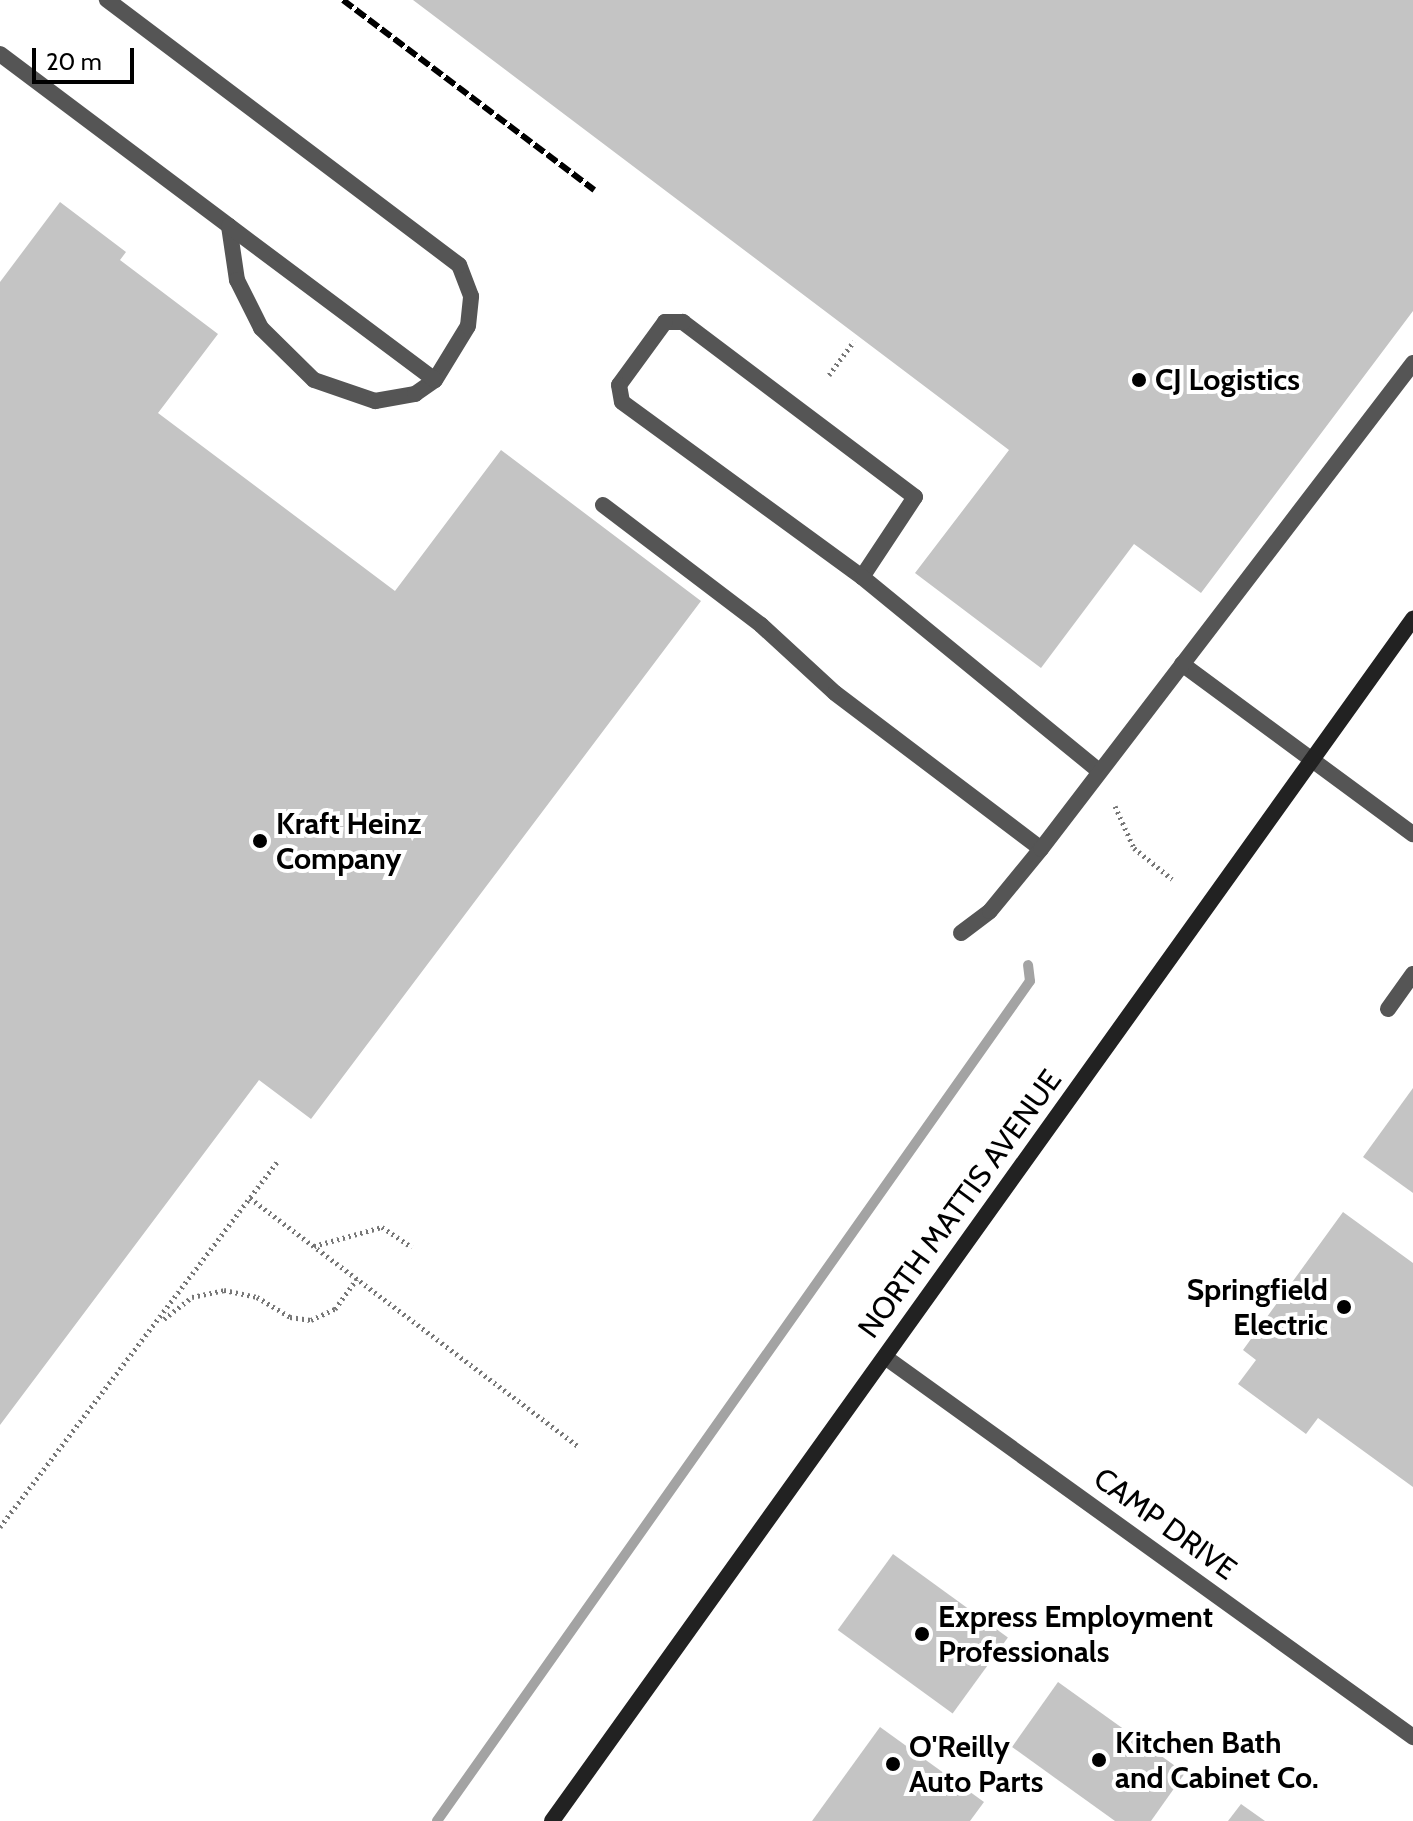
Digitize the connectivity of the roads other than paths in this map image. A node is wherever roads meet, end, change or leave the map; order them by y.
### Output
1 (107, 0) edge
2 (0, 54) edge
3 (229, 226) junction
4 (1413, 363) edge
5 (435, 380) junction
6 (603, 505) dead end
7 (862, 577) junction
8 (1413, 619) edge
9 (1182, 664) junction
10 (1312, 760) junction
11 (1099, 771) junction
12 (1413, 834) edge
13 (1041, 849) junction
14 (961, 933) dead end
15 (1413, 974) edge
16 (1388, 1009) dead end
17 (885, 1357) junction
18 (1413, 1737) edge
19 (552, 1821) edge

1 - 5 street
2 - 3 street
3 - 5 street
3 - 5 street
4 - 9 street
6 - 13 street
7 - 7 street
7 - 11 street
8 - 10 main road, NORTH MATTIS AVENUE
9 - 10 street
9 - 11 street
10 - 12 street
10 - 17 main road, NORTH MATTIS AVENUE
11 - 13 street
13 - 14 street
15 - 16 street
17 - 18 street, CAMP DRIVE
17 - 19 main road, NORTH MATTIS AVENUE

